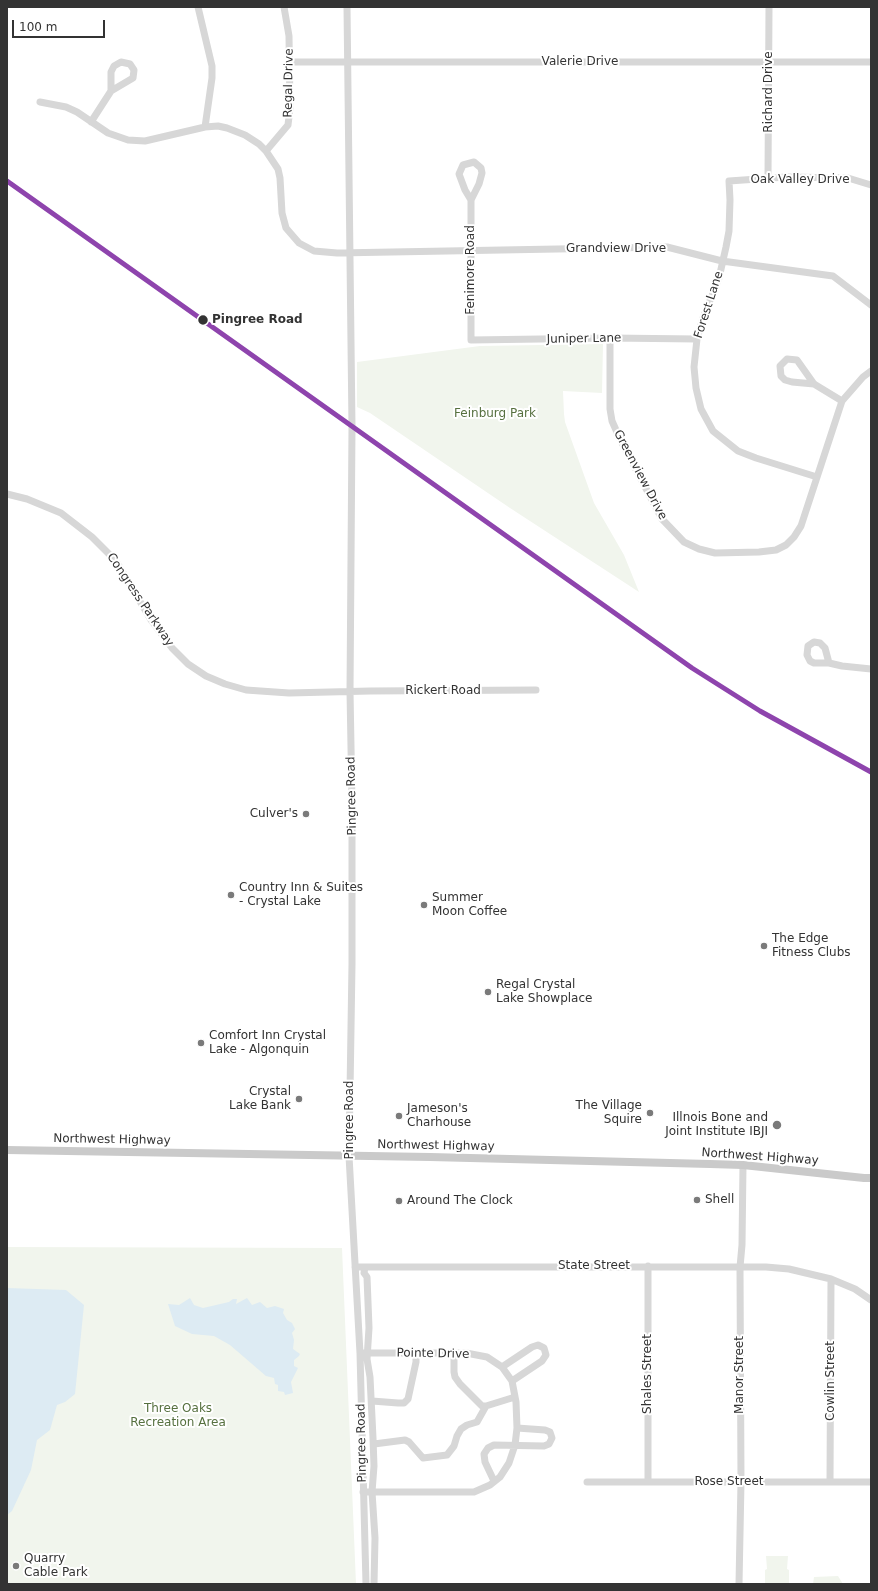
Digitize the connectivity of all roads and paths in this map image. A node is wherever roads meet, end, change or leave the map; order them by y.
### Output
1 (198, 7) edge
2 (284, 7) edge
3 (346, 7) edge
4 (769, 7) edge
5 (289, 62) junction
6 (347, 62) junction
7 (769, 62) junction
8 (871, 62) edge
9 (111, 91) dead end
10 (40, 102) dead end
11 (91, 122) junction
12 (205, 127) junction
13 (266, 151) junction
14 (768, 178) junction
15 (729, 181) joint
16 (871, 185) edge
17 (471, 200) junction
18 (470, 251) junction
19 (349, 252) junction
20 (722, 261) junction
21 (871, 305) edge
22 (610, 338) junction
23 (697, 339) junction
24 (471, 340) joint
25 (871, 371) edge
26 (814, 384) junction
27 (842, 401) junction
28 (817, 477) junction
29 (7, 494) edge
30 (829, 663) dead end
31 (871, 669) edge
32 (536, 690) dead end
33 (350, 691) junction
34 (7, 1150) edge
35 (349, 1156) junction
36 (743, 1165) junction
37 (869, 1179) edge
38 (648, 1266) junction
39 (355, 1267) junction
40 (365, 1267) junction
41 (740, 1267) junction
42 (831, 1279) junction
43 (871, 1300) edge
44 (364, 1353) junction
45 (416, 1353) junction
46 (454, 1353) junction
47 (502, 1367) junction
48 (512, 1381) junction
49 (515, 1397) junction
50 (372, 1401) junction
51 (486, 1406) junction
52 (517, 1428) junction
53 (374, 1444) junction
54 (515, 1445) junction
55 (494, 1481) junction
56 (586, 1482) dead end
57 (648, 1482) junction
58 (741, 1482) junction
59 (830, 1482) junction
60 (871, 1482) edge
61 (363, 1492) junction
62 (372, 1492) junction
63 (366, 1584) edge
64 (374, 1584) edge
65 (739, 1584) edge

1 - 12 street
2 - 5 street, Regal Drive
3 - 6 street, Pingree Road
4 - 7 street, Richard Drive
5 - 6 street, Valerie Drive
5 - 13 street, Regal Drive
6 - 7 street, Valerie Drive
6 - 19 street, Pingree Road
7 - 8 street, Valerie Drive
7 - 14 street, Richard Drive
9 - 11 street
10 - 11 street, Grandview Drive
11 - 12 street, Grandview Drive
12 - 13 street, Grandview Drive
13 - 19 street, Grandview Drive
14 - 15 street, Oak Valley Drive
14 - 16 street, Oak Valley Drive
15 - 20 street, Forest Lane
17 - 17 street, Fenimore Road
17 - 18 street, Fenimore Road
18 - 19 street, Grandview Drive
18 - 20 street, Grandview Drive
18 - 24 street, Fenimore Road
19 - 33 street, Pingree Road
20 - 21 street, Grandview Drive
20 - 23 street, Forest Lane
22 - 23 street, Juniper Lane
22 - 24 street, Juniper Lane
22 - 28 street, Greenview Drive
23 - 28 street, Forest Lane
25 - 27 street, Greenview Drive
26 - 26 street
26 - 27 street
27 - 28 street, Greenview Drive
29 - 33 street, Congress Parkway
30 - 31 street
32 - 33 street, Rickert Road
33 - 35 street, Pingree Road
34 - 35 main road, Northwest Highway
35 - 36 main road, Northwest Highway
35 - 39 street, Pingree Road
36 - 37 main road, Northwest Highway
36 - 41 street, Manor Street
38 - 40 street, State Street
38 - 41 street, State Street
38 - 57 street, Shales Street
39 - 40 street, State Street
39 - 44 street, Pingree Road
40 - 44 street
41 - 42 street, State Street
41 - 58 street, Manor Street
42 - 43 street, State Street
42 - 59 street, Cowlin Street
44 - 45 street, Pointe Drive
44 - 50 street
44 - 61 street, Pingree Road
45 - 46 street, Pointe Drive
45 - 50 street
46 - 47 street, Pointe Drive
46 - 51 street
47 - 48 street, Pointe Drive
47 - 48 street
48 - 49 street, Pointe Drive
49 - 51 street
49 - 52 street, Pointe Drive
50 - 53 street
51 - 53 street
52 - 54 street, Pointe Drive
52 - 54 street
53 - 62 street
54 - 55 street, Pointe Drive
54 - 55 street
55 - 62 street, Pointe Drive
56 - 57 street, Rose Street
57 - 58 street, Rose Street
58 - 59 street, Rose Street
58 - 65 street, Manor Street
59 - 60 street, Rose Street
61 - 62 street, Pointe Drive
61 - 63 street, Pingree Road
62 - 64 street

